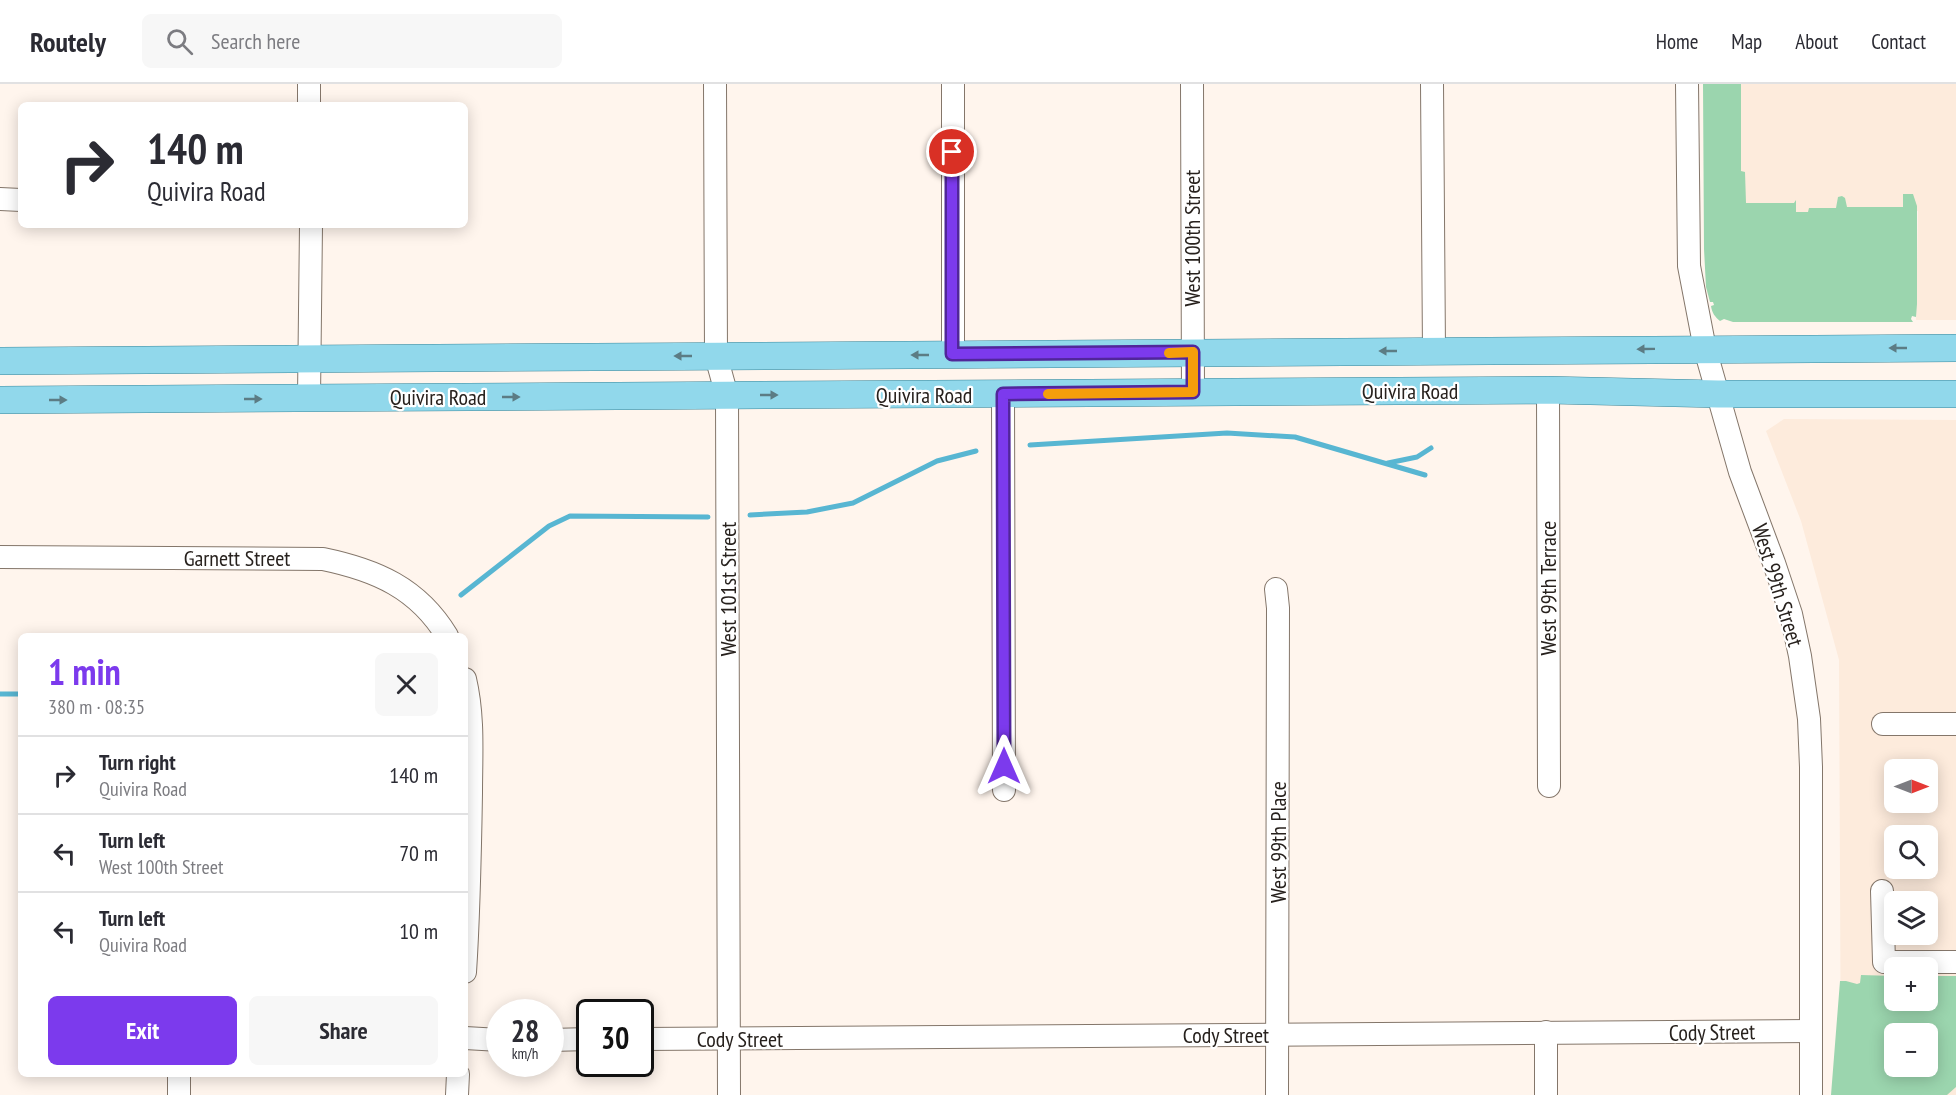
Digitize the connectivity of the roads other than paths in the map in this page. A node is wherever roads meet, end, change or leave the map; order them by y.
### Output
1 (309, 84) edge
2 (715, 84) edge
3 (952, 84) edge
4 (1192, 84) edge
5 (1432, 84) edge
6 (1687, 84) edge
7 (309, 102) edge
8 (0, 199) edge
9 (18, 200) edge
10 (310, 228) edge
11 (1956, 348) edge
12 (1705, 349) junction
13 (1434, 351) junction
14 (1193, 352) junction
15 (952, 354) junction
16 (716, 356) junction
17 (308, 358) junction
18 (0, 361) edge
19 (1548, 390) junction
20 (1193, 392) junction
21 (1003, 394) junction
22 (1718, 394) junction
23 (1956, 394) edge
24 (727, 396) junction
25 (309, 398) junction
26 (0, 400) edge
27 (0, 557) edge
28 (1276, 589) dead end
29 (445, 633) edge
30 (468, 700) edge
31 (1883, 724) dead end
32 (1956, 724) edge
33 (1549, 786) dead end
34 (1004, 790) dead end
35 (1882, 891) dead end
36 (468, 926) edge
37 (1956, 962) edge
38 (1811, 1031) junction
39 (1546, 1032) junction
40 (1277, 1035) junction
41 (468, 1038) edge
42 (486, 1039) edge
43 (654, 1039) edge
44 (729, 1039) junction
45 (179, 1077) edge
46 (458, 1077) edge
47 (179, 1095) edge
48 (456, 1095) edge
49 (729, 1095) edge
50 (1277, 1095) edge
51 (1546, 1095) edge
52 (1811, 1095) edge

1 - 7 street
2 - 16 street, West 101st Street
3 - 15 street
4 - 14 street, West 100th Street
5 - 13 street
6 - 12 street, West 99th Street
8 - 9 street
10 - 17 street
11 -> 12 main road, Quivira Road
12 -> 13 main road, Quivira Road
12 - 22 street, West 99th Street
13 -> 14 main road, Quivira Road
14 - 15 main road, Quivira Road
14 - 20 street, West 100th Street
15 -> 16 main road, Quivira Road
16 -> 17 main road, Quivira Road
16 - 24 street, West 101st Street
17 - 18 main road, Quivira Road
17 - 25 street
19 - 20 main road, Quivira Road
19 - 22 main road, Quivira Road
19 - 33 street, West 99th Terrace
20 - 21 main road, Quivira Road
24 -> 21 main road, Quivira Road
21 - 34 street
22 - 23 main road, Quivira Road
22 - 38 street, West 99th Street
25 -> 24 main road, Quivira Road
24 - 44 street, West 101st Street
26 -> 25 main road, Quivira Road
27 - 29 street, Garnett Street
28 - 40 street, West 99th Place
30 - 36 street
31 - 32 street
35 - 37 street
38 - 39 street, Cody Street
38 - 52 street, West 99th Street
39 - 40 street, Cody Street
39 - 51 street
40 - 44 street, Cody Street
40 - 50 street, West 99th Place
41 - 42 street
43 - 44 street, Cody Street
44 - 49 street, West 101st Street
45 - 47 street
46 - 48 street

